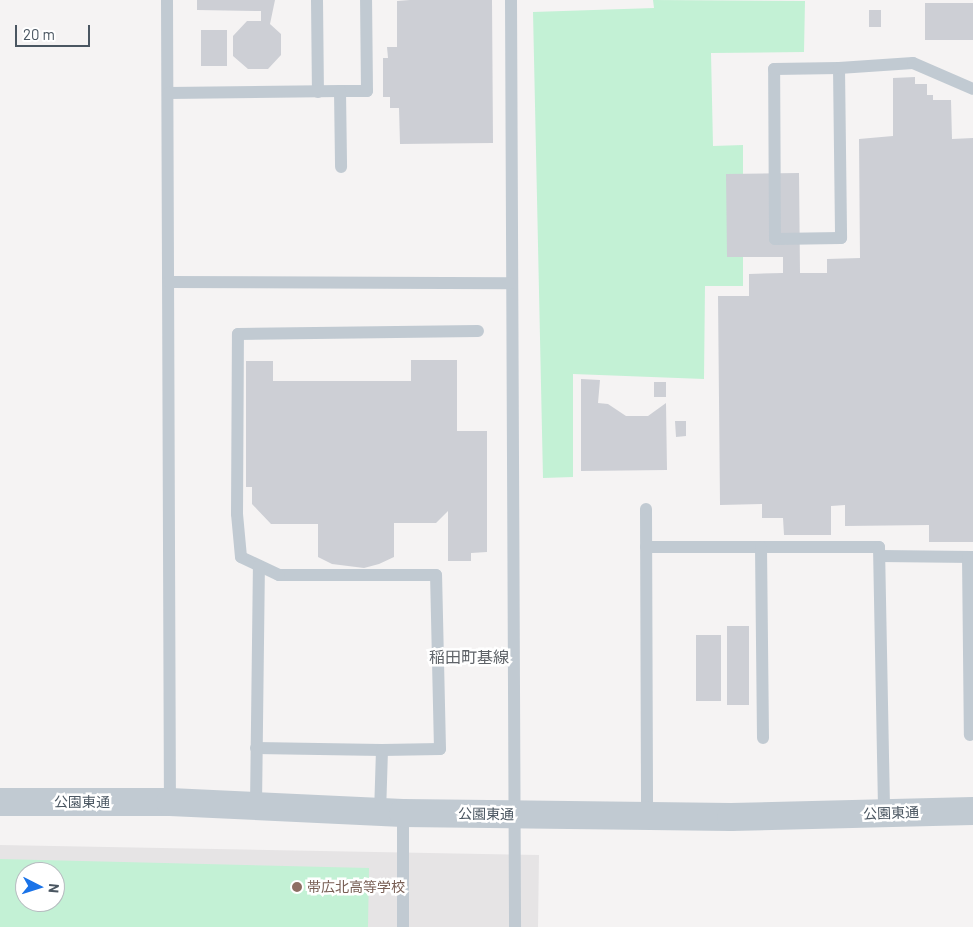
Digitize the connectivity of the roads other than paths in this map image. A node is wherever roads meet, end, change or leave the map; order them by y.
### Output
1 (167, 0) edge
2 (317, 0) edge
3 (366, 0) edge
4 (511, 0) edge
5 (839, 68) junction
6 (973, 89) edge
7 (340, 91) junction
8 (318, 92) junction
9 (168, 93) junction
10 (341, 167) dead end
11 (169, 282) junction
12 (510, 283) junction
13 (478, 331) dead end
14 (646, 508) dead end
15 (646, 547) junction
16 (761, 547) junction
17 (880, 556) junction
18 (970, 557) edge
19 (259, 566) junction
20 (971, 660) edge
21 (970, 735) dead end
22 (763, 738) dead end
23 (256, 748) junction
24 (382, 750) junction
25 (0, 802) edge
26 (170, 802) junction
27 (256, 806) junction
28 (973, 811) edge
29 (391, 812) junction
30 (884, 813) junction
31 (514, 814) junction
32 (647, 816) junction
33 (403, 927) edge
34 (515, 927) edge

1 - 9 lane
2 - 8 lane
3 - 7 lane
4 - 12 lane
5 - 5 lane
5 - 6 lane
7 - 8 lane
7 - 10 lane
8 - 9 lane
9 - 11 lane
11 - 12 lane
11 - 26 lane
12 - 31 lane
13 - 19 lane
14 - 15 lane
15 - 16 lane
15 - 32 lane
16 - 17 lane
16 - 22 lane
17 - 18 lane
17 - 30 lane
18 - 20 lane
19 - 23 lane
19 - 24 lane
20 - 21 lane
23 - 24 lane
23 - 27 lane
24 - 29 lane
25 - 26 street, 公園東通
26 - 27 street, 公園東通
27 - 29 street, 公園東通
28 - 30 street, 公園東通
29 - 31 street, 公園東通
29 - 33 lane
30 - 32 street, 公園東通
31 - 32 street, 公園東通
31 - 34 lane

